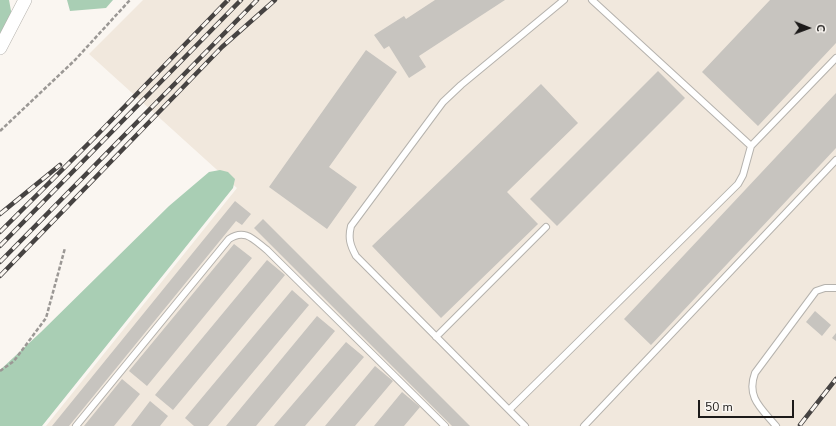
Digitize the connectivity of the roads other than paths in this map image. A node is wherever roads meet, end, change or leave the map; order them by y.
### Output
1 (24, 0) edge
2 (564, 0) edge
3 (592, 0) edge
4 (0, 48) edge
5 (836, 58) edge
6 (751, 146) junction
7 (836, 160) edge
8 (546, 227) dead end
9 (836, 288) edge
10 (436, 338) junction
11 (509, 410) junction
12 (76, 426) edge
13 (445, 426) edge
14 (525, 426) edge
15 (584, 426) edge
16 (776, 426) edge

1 - 4 street
2 - 10 lane
3 - 6 lane
5 - 6 lane
6 - 11 lane
7 - 15 lane
8 - 10 lane
9 - 16 lane
10 - 11 lane
11 - 14 lane
12 - 13 lane

